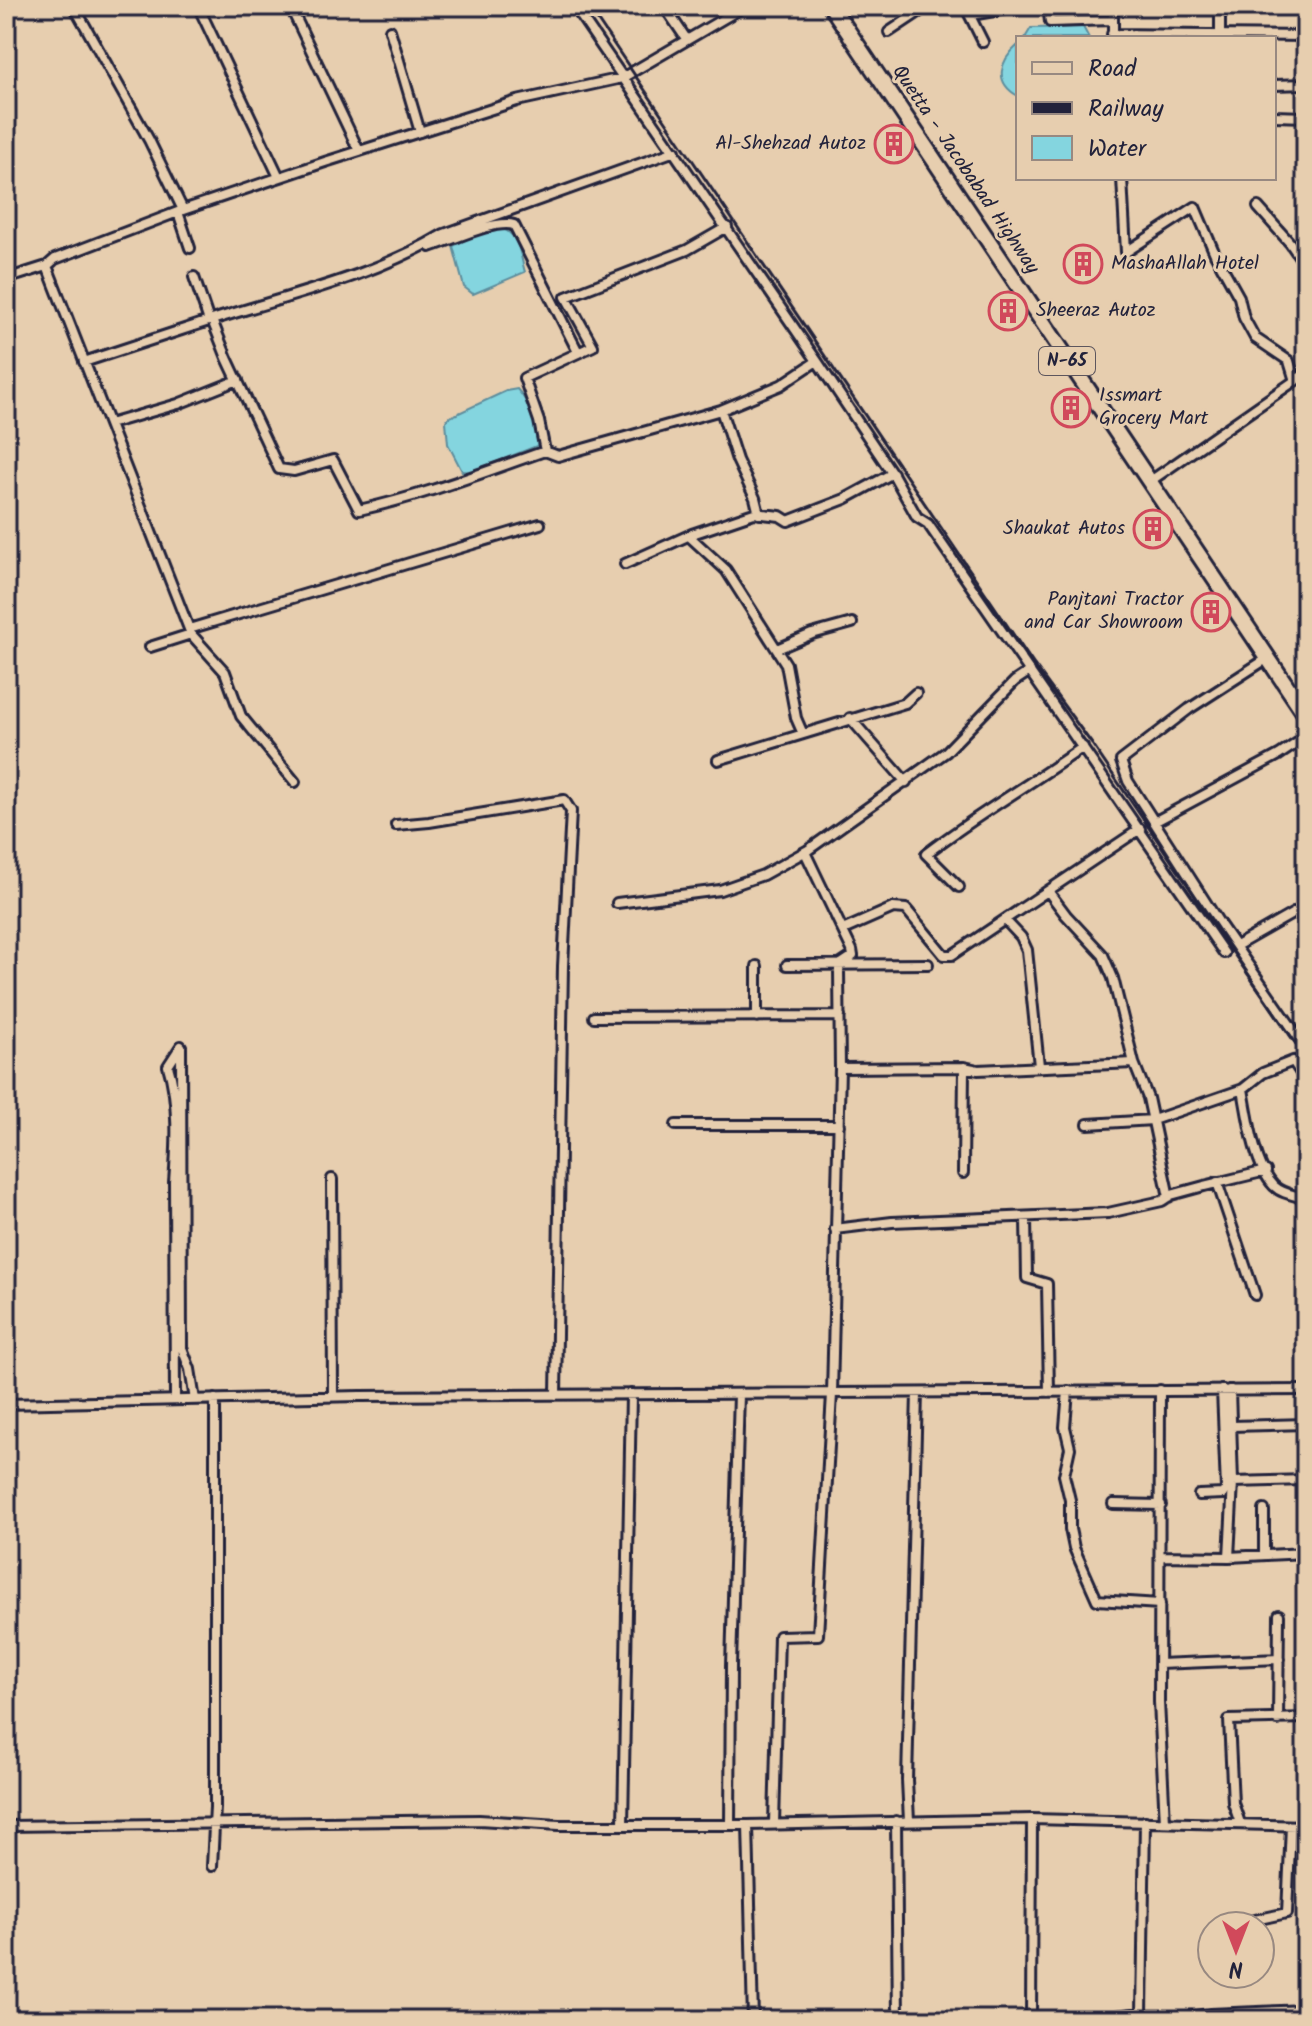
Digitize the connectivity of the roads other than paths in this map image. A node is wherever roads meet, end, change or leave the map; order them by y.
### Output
1 (16, 6) edge
2 (74, 6) edge
3 (198, 6) edge
4 (290, 6) edge
5 (574, 6) edge
6 (664, 6) edge
7 (745, 6) edge
8 (831, 6) edge
9 (928, 6) edge
10 (965, 6) edge
11 (1024, 6) edge
12 (1048, 6) edge
13 (1113, 6) edge
14 (1220, 6) edge
15 (6, 10) edge
16 (911, 10) edge
17 (971, 15) junction
18 (1112, 20) junction
19 (390, 30) dead end
20 (889, 32) dead end
21 (1112, 36) edge
22 (1220, 36) edge
23 (1306, 36) edge
24 (687, 40) junction
25 (983, 42) dead end
26 (622, 78) junction
27 (1306, 84) edge
28 (1276, 85) edge
29 (1276, 116) edge
30 (1306, 117) edge
31 (420, 132) junction
32 (359, 151) junction
33 (675, 151) junction
34 (279, 177) junction
35 (1122, 180) edge
36 (1258, 207) dead end
37 (181, 211) junction
38 (727, 227) junction
39 (190, 248) dead end
40 (413, 253) junction
41 (47, 266) junction
42 (1306, 266) edge
43 (194, 277) dead end
44 (6, 279) edge
45 (210, 321) junction
46 (578, 352) junction
47 (817, 361) junction
48 (84, 362) junction
49 (1306, 373) edge
50 (238, 380) junction
51 (1295, 381) junction
52 (721, 410) junction
53 (109, 424) junction
54 (545, 451) junction
55 (893, 473) junction
56 (1149, 482) junction
57 (759, 514) junction
58 (540, 524) dead end
59 (689, 536) junction
60 (625, 564) dead end
61 (852, 623) dead end
62 (190, 632) junction
63 (150, 647) dead end
64 (777, 649) junction
65 (1268, 658) junction
66 (1030, 671) junction
67 (916, 693) dead end
68 (1306, 715) edge
69 (850, 718) junction
70 (803, 734) junction
71 (1306, 737) edge
72 (1083, 747) junction
73 (718, 760) dead end
74 (295, 782) dead end
75 (906, 782) junction
76 (1154, 822) junction
77 (396, 825) dead end
78 (1140, 829) junction
79 (805, 852) junction
80 (959, 887) dead end
81 (1048, 891) junction
82 (617, 903) dead end
83 (1306, 906) edge
84 (1005, 920) junction
85 (843, 930) junction
86 (1236, 946) junction
87 (1224, 953) dead end
88 (841, 964) junction
89 (928, 964) dead end
90 (787, 965) dead end
91 (757, 966) dead end
92 (840, 1016) junction
93 (594, 1017) dead end
94 (757, 1017) junction
95 (1305, 1043) edge
96 (1134, 1063) junction
97 (1039, 1066) junction
98 (964, 1067) junction
99 (840, 1068) junction
100 (1306, 1081) edge
101 (1243, 1089) junction
102 (1153, 1120) junction
103 (1088, 1124) dead end
104 (676, 1125) dead end
105 (839, 1125) junction
106 (1266, 1171) junction
107 (963, 1173) dead end
108 (332, 1179) dead end
109 (1217, 1182) junction
110 (1169, 1197) junction
111 (1305, 1199) edge
112 (1026, 1218) junction
113 (835, 1229) junction
114 (1255, 1295) dead end
115 (1160, 1390) junction
116 (1226, 1390) junction
117 (1306, 1390) edge
118 (1068, 1391) junction
119 (1049, 1392) junction
120 (917, 1393) junction
121 (631, 1394) junction
122 (739, 1394) junction
123 (832, 1394) junction
124 (556, 1395) junction
125 (333, 1396) junction
126 (215, 1399) junction
127 (175, 1400) junction
128 (195, 1400) junction
129 (6, 1404) edge
130 (1306, 1424) edge
131 (1231, 1426) junction
132 (1306, 1480) edge
133 (1233, 1482) junction
134 (1199, 1495) dead end
135 (1113, 1504) dead end
136 (1161, 1505) junction
137 (1264, 1510) dead end
138 (1306, 1553) edge
139 (1264, 1554) junction
140 (1160, 1556) junction
141 (1229, 1557) junction
142 (1160, 1604) junction
143 (1279, 1615) dead end
144 (1279, 1659) junction
145 (1159, 1664) junction
146 (1306, 1718) edge
147 (1278, 1720) junction
148 (1032, 1819) junction
149 (896, 1821) junction
150 (909, 1821) junction
151 (1145, 1821) junction
152 (1165, 1822) junction
153 (1240, 1823) junction
154 (213, 1824) junction
155 (774, 1824) junction
156 (623, 1825) junction
157 (730, 1825) junction
158 (748, 1825) junction
159 (6, 1826) edge
160 (1291, 1826) junction
161 (1306, 1826) edge
162 (212, 1866) dead end
163 (1276, 1915) edge
164 (1306, 2010) edge
165 (753, 2020) edge
166 (898, 2020) edge
167 (1022, 2020) edge
168 (1031, 2020) edge
169 (1164, 2020) edge

1 - 15 street
2 - 37 street
3 - 34 street
4 - 32 street
5 - 26 street
6 - 24 street
7 - 24 street
8 - 56 highway, Quetta - Jacobabad Highway / N-65
9 - 16 street
10 - 17 street
11 - 17 street
12 - 18 street
13 - 18 street
14 - 22 street
16 - 20 street
17 - 25 street
18 - 21 street
19 - 31 street
21 - 22 street
22 - 23 street
24 - 26 street
26 - 31 street
26 - 33 street
27 - 28 street
29 - 30 street
31 - 32 street
32 - 34 street
33 - 38 street
33 - 40 street
34 - 37 street
35 - 51 street
36 - 42 street
37 - 39 street
37 - 41 street
38 - 46 street
38 - 47 street
40 - 45 street
40 - 46 street
41 - 44 street
41 - 48 street
43 - 45 street
45 - 48 street
45 - 50 street
46 - 54 street
47 - 52 street
47 - 55 street
48 - 53 street
49 - 51 street
50 - 53 street
50 - 54 street
51 - 56 street
52 - 54 street
52 - 57 street
53 - 62 street
55 - 57 street
55 - 66 street
56 - 65 highway, Quetta - Jacobabad Highway / N-65
57 - 59 street
58 - 62 street
59 - 60 street
59 - 64 street
61 - 64 street
62 - 63 street
62 - 74 street
64 - 70 street
65 - 68 highway, Quetta - Jacobabad Highway / N-65
65 - 76 street
66 - 72 street
66 - 75 street
67 - 69 street
69 - 70 street
69 - 75 street
70 - 73 street
71 - 76 street
72 - 78 street
72 - 80 street
75 - 79 street
76 - 86 street
77 - 124 street
78 - 81 street
78 - 87 street
79 - 82 street
79 - 85 street
81 - 84 street
81 - 96 street
83 - 86 street
84 - 85 street
84 - 97 street
85 - 88 street
86 - 95 street
88 - 89 street
88 - 90 street
88 - 92 street
91 - 94 street
92 - 94 street
92 - 99 street
93 - 94 street
96 - 97 street
96 - 102 street
97 - 98 street
98 - 99 street
98 - 107 street
99 - 105 street
100 - 101 street
101 - 102 street
101 - 106 street
102 - 103 street
102 - 110 street
104 - 105 street
105 - 113 street
106 - 109 street
106 - 111 street
108 - 125 street
109 - 110 street
109 - 114 street
110 - 112 street
112 - 113 street
112 - 119 street
113 - 123 street
115 - 116 street
115 - 118 street
115 - 136 street
116 - 117 street
116 - 131 street
116 - 134 street
118 - 119 street
118 - 142 street
119 - 120 street
120 - 123 street
120 - 150 street
121 - 122 street
121 - 124 street
121 - 156 street
122 - 123 street
122 - 157 street
123 - 155 street
124 - 125 street
125 - 126 street
126 - 128 street
126 - 154 street
127 - 128 street
127 - 128 street
127 - 129 street
130 - 131 street
131 - 133 street
132 - 133 street
133 - 141 street
135 - 136 street
136 - 140 street
137 - 139 street
138 - 139 street
139 - 141 street
140 - 141 street
140 - 142 street
142 - 145 street
143 - 144 street
144 - 145 street
144 - 147 street
145 - 152 street
146 - 147 street
147 - 153 street
148 - 150 street
148 - 151 street
148 - 168 street
149 - 150 street
149 - 155 street
149 - 166 street
151 - 152 street
151 - 168 street
152 - 153 street
153 - 160 street
154 - 156 street
154 - 159 street
154 - 162 street
155 - 158 street
156 - 157 street
157 - 158 street
158 - 165 street
160 - 161 street
160 - 163 street
164 - 169 street
167 - 168 street

